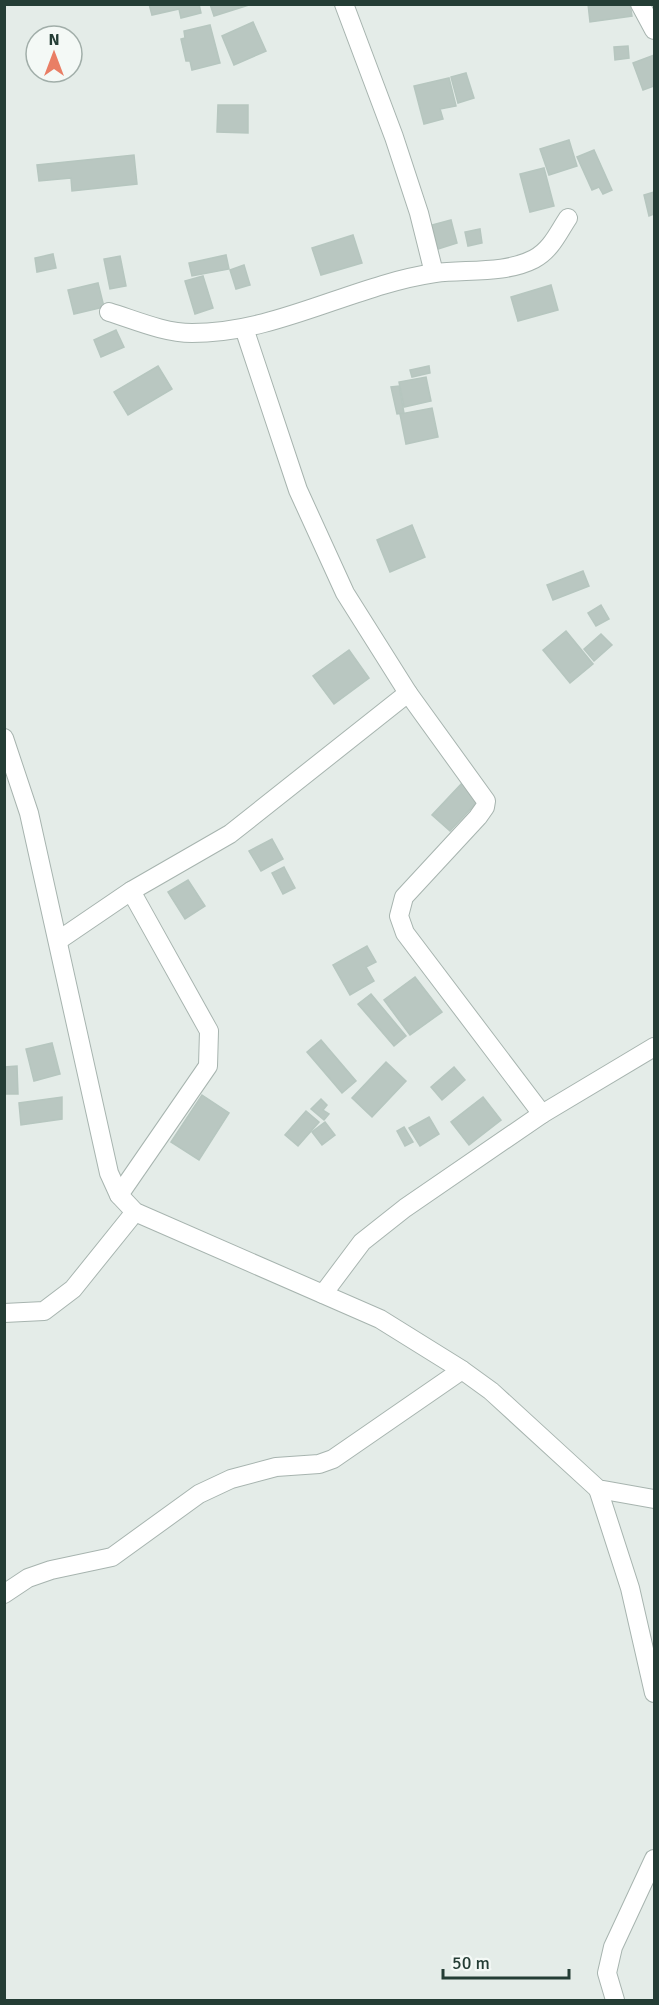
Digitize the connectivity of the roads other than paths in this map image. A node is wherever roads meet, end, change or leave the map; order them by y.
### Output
1 (344, 4) edge
2 (639, 4) edge
3 (654, 30) edge
4 (568, 218) dead end
5 (434, 273) junction
6 (109, 312) dead end
7 (244, 328) junction
8 (408, 693) junction
9 (4, 738) edge
10 (130, 891) junction
11 (59, 940) junction
12 (654, 1047) edge
13 (542, 1114) junction
14 (119, 1195) junction
15 (135, 1212) junction
16 (323, 1294) junction
17 (4, 1313) edge
18 (462, 1370) junction
19 (598, 1489) junction
20 (654, 1500) edge
21 (4, 1594) edge
22 (654, 1693) edge
23 (654, 1859) edge
24 (615, 2001) edge

1 - 5 street
2 - 3 street
4 - 5 street
5 - 7 street
6 - 7 street
7 - 8 street
8 - 10 street
8 - 13 street
9 - 11 street
10 - 11 street
10 - 14 street
11 - 14 street
12 - 13 street
13 - 16 street
14 - 15 street
15 - 16 street
15 - 17 street
16 - 18 street
18 - 19 street
18 - 21 street
19 - 20 street
19 - 22 street
23 - 24 street

